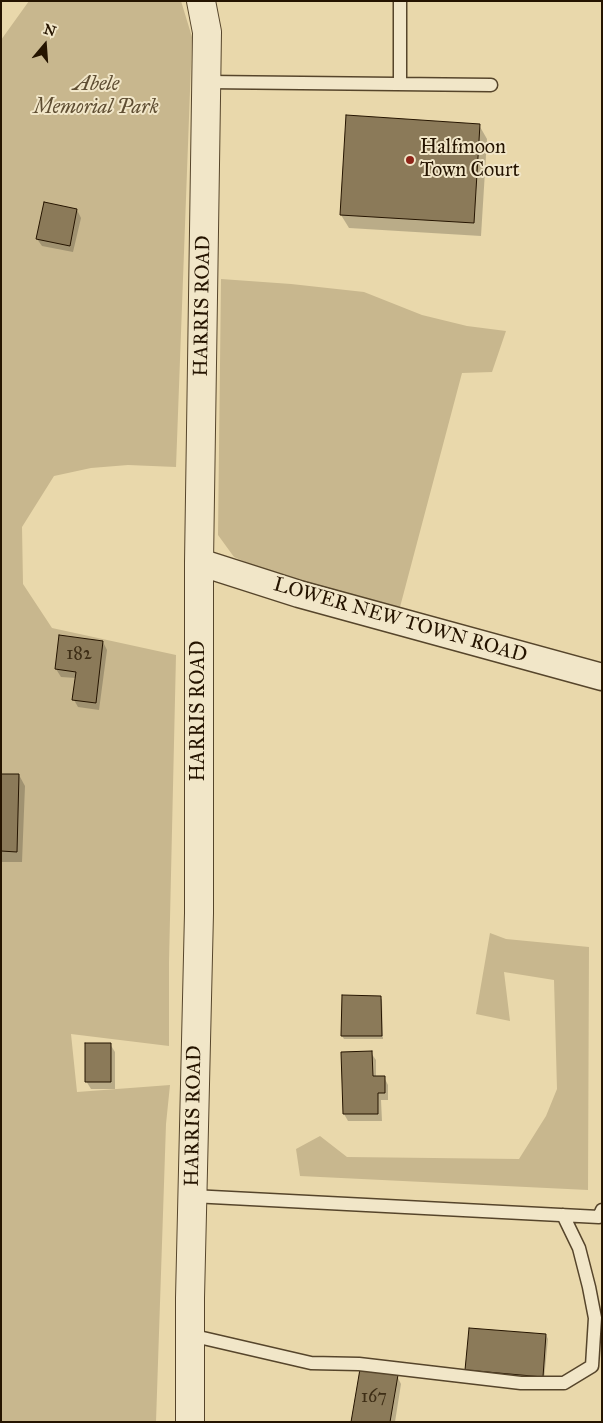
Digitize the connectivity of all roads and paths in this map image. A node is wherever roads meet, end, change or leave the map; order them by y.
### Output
1 (201, 1) edge
2 (400, 1) edge
3 (206, 82) junction
4 (400, 84) junction
5 (491, 85) dead end
6 (199, 562) junction
7 (602, 677) edge
8 (192, 1196) junction
9 (602, 1210) edge
10 (563, 1215) junction
11 (190, 1335) junction
12 (190, 1422) edge

1 - 3 street, HARRIS ROAD
2 - 4 lane
3 - 4 lane
3 - 6 street, HARRIS ROAD
4 - 5 lane
6 - 7 street, LOWER NEW TOWN ROAD
6 - 8 street, HARRIS ROAD
8 - 10 lane
8 - 11 street, HARRIS ROAD
9 - 10 lane
10 - 11 lane
11 - 12 street, HARRIS ROAD

